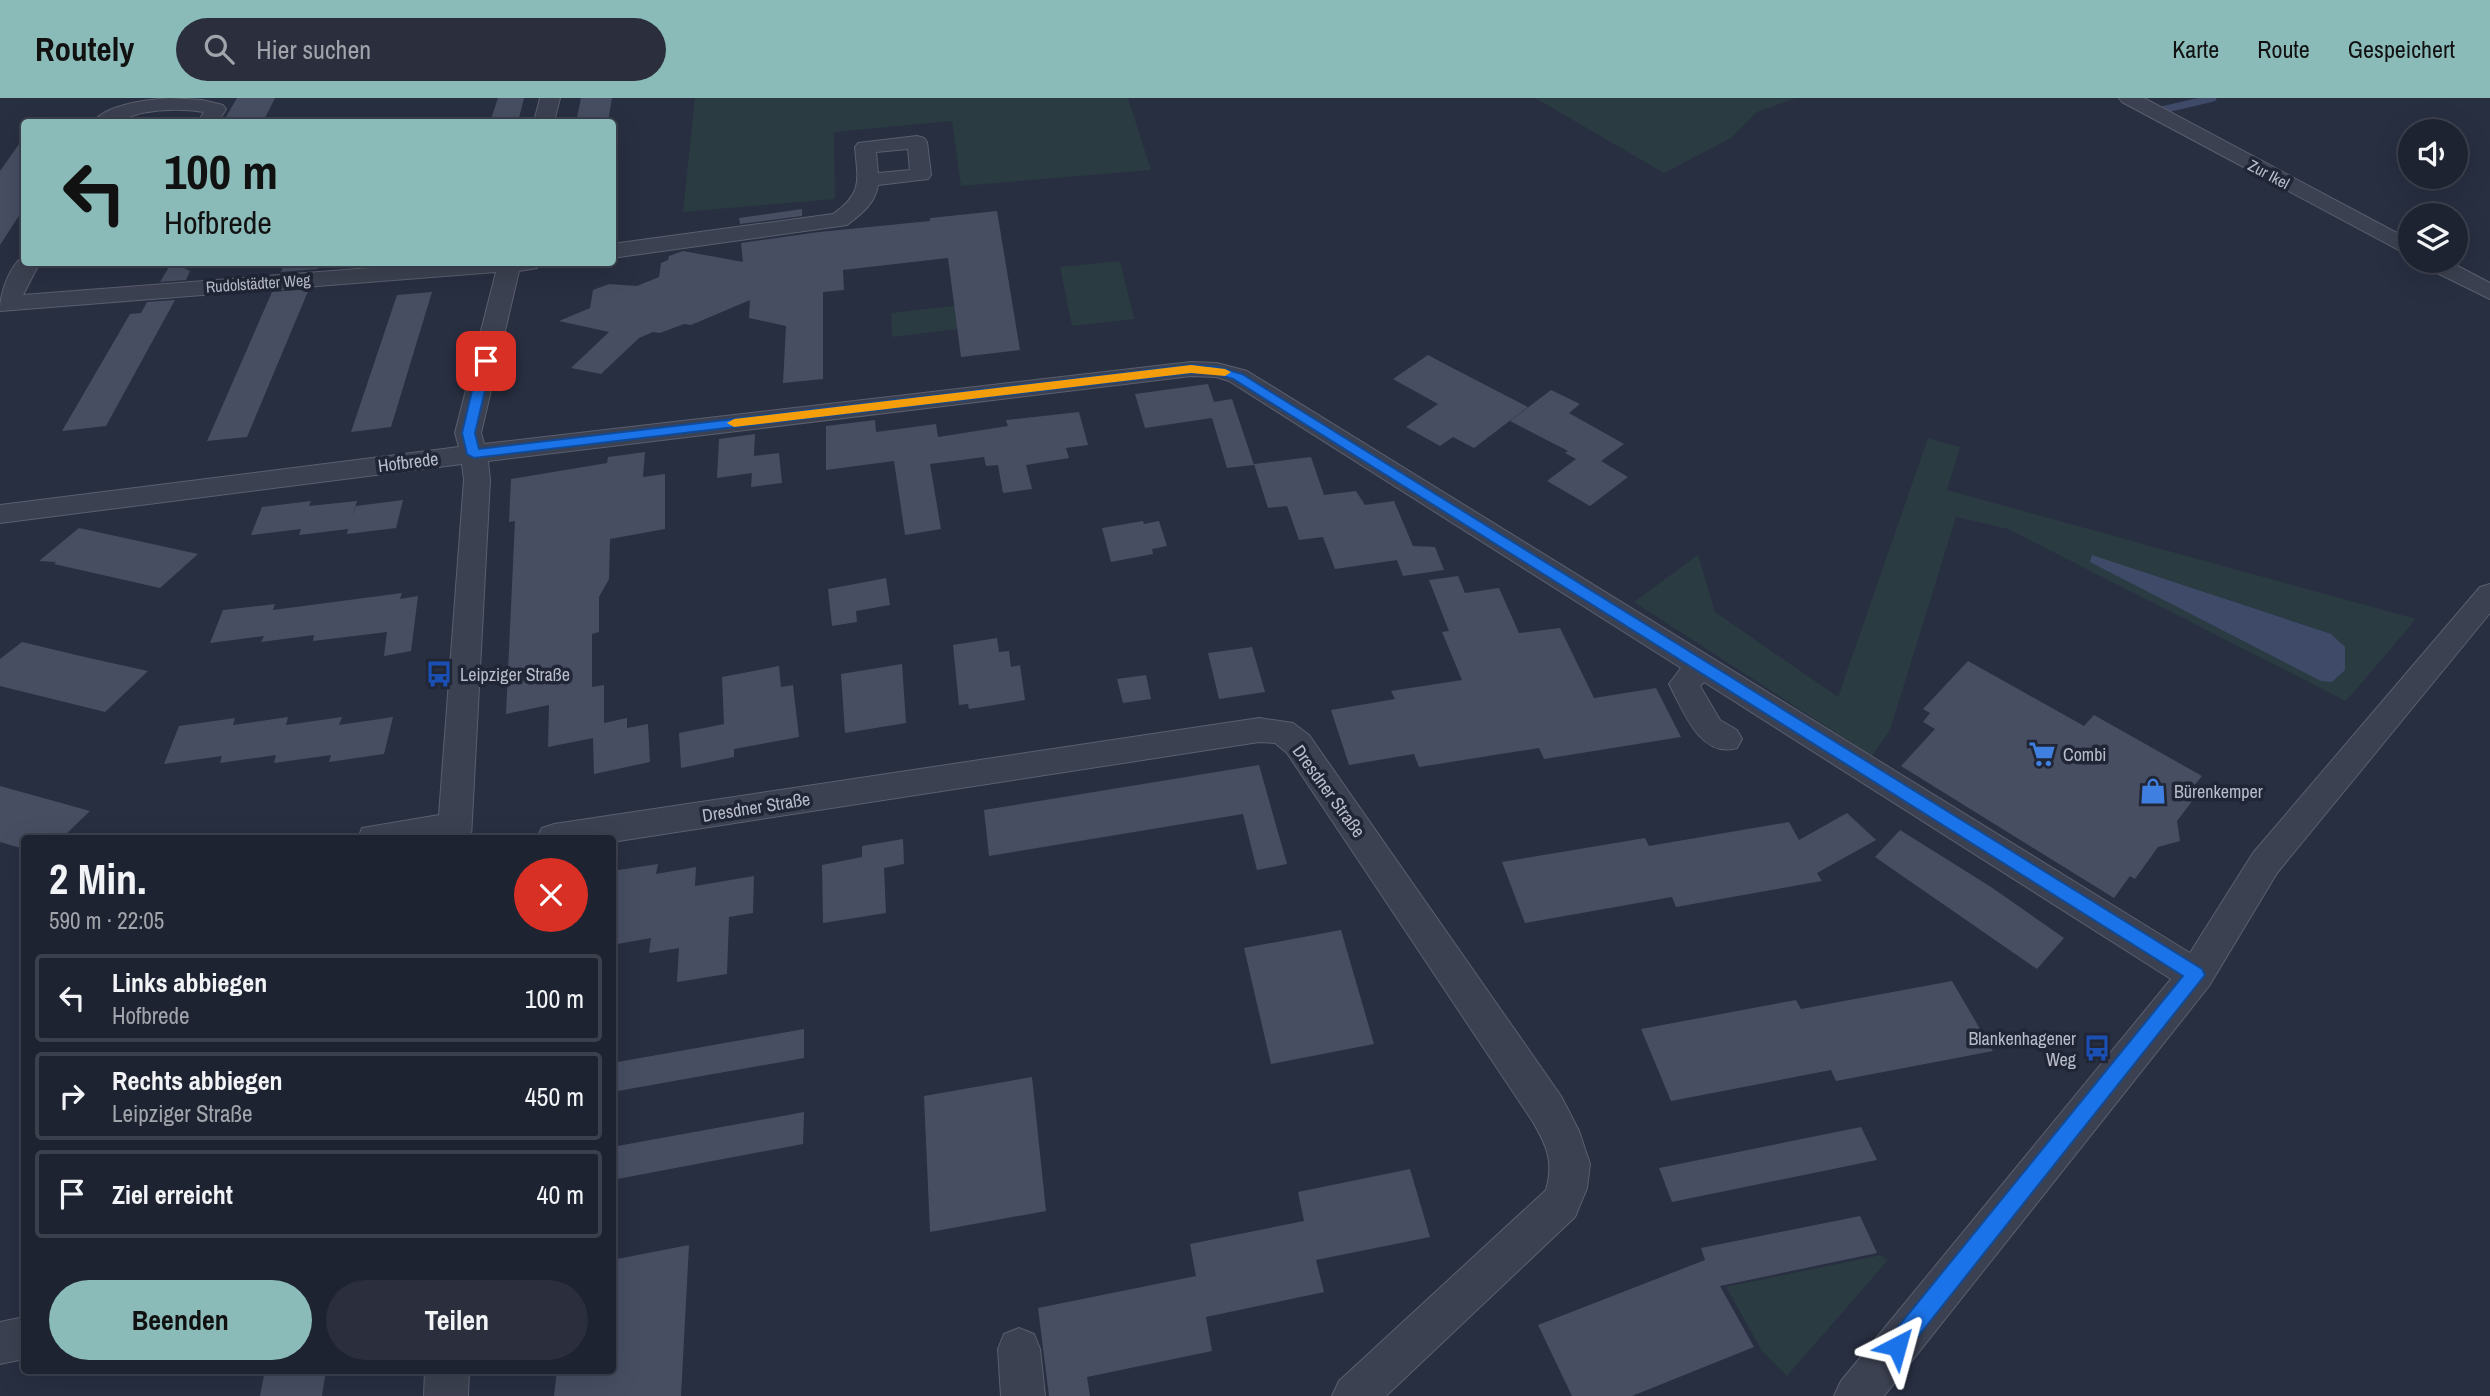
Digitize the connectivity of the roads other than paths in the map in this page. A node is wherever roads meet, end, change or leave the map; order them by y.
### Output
1 (550, 98) edge
2 (2129, 98) edge
3 (184, 99) edge
4 (215, 110) edge
5 (109, 119) edge
6 (545, 119) edge
7 (868, 180) dead end
8 (2398, 243) edge
9 (616, 250) edge
10 (27, 266) edge
11 (488, 266) edge
12 (515, 266) edge
13 (2454, 273) edge
14 (2490, 292) edge
15 (3, 304) edge
16 (474, 454) junction
17 (3, 520) edge
18 (2490, 594) edge
19 (1701, 665) junction
20 (1726, 739) dead end
21 (454, 832) edge
22 (414, 835) edge
23 (574, 835) edge
24 (2196, 975) junction
25 (21, 1339) edge
26 (0, 1343) edge
27 (1019, 1349) dead end
28 (447, 1374) edge
29 (446, 1396) edge
30 (1023, 1396) edge
31 (1354, 1396) edge
32 (1856, 1396) edge

1 - 6 street
2 - 8 street, Zur Ikel
3 - 4 street
3 - 5 street
7 - 9 street
10 - 15 street, Rudolstädter Weg
11 - 15 street, Rudolstädter Weg
12 - 16 street
13 - 14 street
16 - 17 street, Hofbrede
16 - 19 street, Hofbrede
16 - 21 street
18 - 24 street
19 - 20 street
19 - 24 street, Hofbrede
21 - 22 street
23 - 31 street, Dresdner Straße
24 - 32 street
25 - 26 street
27 - 30 street
28 - 29 street

